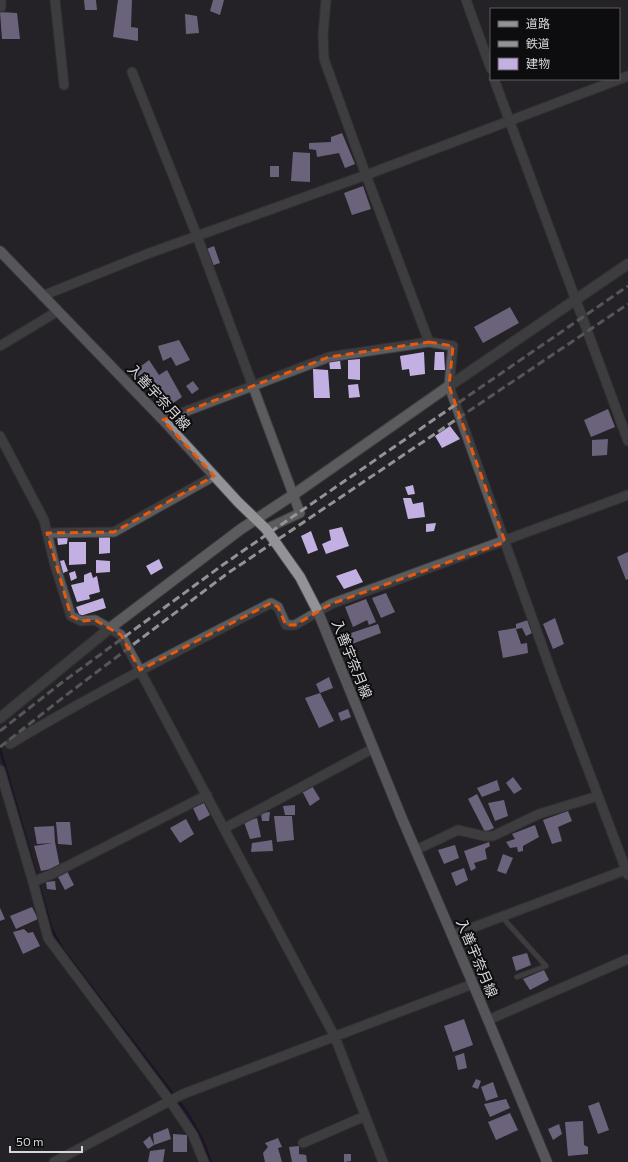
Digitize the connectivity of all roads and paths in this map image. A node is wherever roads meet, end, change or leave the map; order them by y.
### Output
1 (54, 0) edge
2 (326, 0) edge
3 (466, 0) edge
4 (490, 67) edge
5 (132, 72) dead end
6 (494, 80) edge
7 (617, 80) edge
8 (64, 85) dead end
9 (509, 120) junction
10 (366, 175) junction
11 (197, 236) junction
12 (0, 251) edge
13 (628, 264) edge
14 (42, 296) junction
15 (576, 300) junction
16 (58, 311) junction
17 (429, 342) junction
18 (0, 346) edge
19 (449, 386) junction
20 (253, 387) junction
21 (163, 420) junction
22 (0, 436) edge
23 (628, 441) edge
24 (214, 476) junction
25 (293, 495) junction
26 (628, 495) edge
27 (256, 519) junction
28 (266, 529) junction
29 (47, 533) junction
30 (505, 542) junction
31 (318, 612) junction
32 (110, 628) junction
33 (140, 670) junction
34 (0, 718) edge
35 (10, 744) dead end
36 (374, 748) junction
37 (0, 770) edge
38 (207, 795) junction
39 (598, 796) junction
40 (225, 828) junction
41 (416, 850) junction
42 (627, 871) edge
43 (33, 882) junction
44 (502, 916) junction
45 (453, 935) junction
46 (628, 959) edge
47 (517, 977) dead end
48 (473, 984) junction
49 (488, 1020) junction
50 (335, 1037) junction
51 (170, 1101) junction
52 (365, 1116) junction
53 (302, 1143) dead end
54 (54, 1162) edge
55 (204, 1162) edge
56 (383, 1162) edge
57 (547, 1162) edge

1 - 8 street
2 - 10 street
3 - 4 street
5 - 11 street
6 - 9 street
7 - 9 street
9 - 10 street
9 - 15 street
10 - 11 street
10 - 17 street
11 - 14 street
11 - 20 street
12 - 14 main road, 入善宇奈月線
13 - 15 street
14 - 16 main road, 入善宇奈月線
15 - 19 street
15 - 23 street
16 - 18 street
16 - 21 main road, 入善宇奈月線
17 - 19 street
17 - 20 street
19 - 25 street
19 - 30 street
20 - 21 street
20 - 25 street
21 - 24 main road, 入善宇奈月線
22 - 29 street
24 - 27 main road, 入善宇奈月線
24 - 29 street
25 - 27 street
25 - 28 street
26 - 30 street
27 - 28 main road, 入善宇奈月線
27 - 32 street
28 - 31 main road, 入善宇奈月線
29 - 32 street
30 - 31 street
30 - 39 street
31 - 33 street
31 - 36 main road, 入善宇奈月線
32 - 33 street
32 - 34 street
33 - 35 street
33 - 38 street
36 - 40 street
36 - 41 main road, 入善宇奈月線
37 - 43 street
38 - 40 street
38 - 43 street
39 - 41 street
39 - 42 street
40 - 50 street
41 - 45 main road, 入善宇奈月線
42 - 44 street
43 - 51 street
44 - 45 street
44 - 47 lane
45 - 48 main road, 入善宇奈月線
46 - 49 street
48 - 49 main road, 入善宇奈月線
48 - 50 street
49 - 57 main road, 入善宇奈月線
50 - 51 street
50 - 52 street
51 - 54 street
51 - 55 street
52 - 53 street
52 - 56 street

